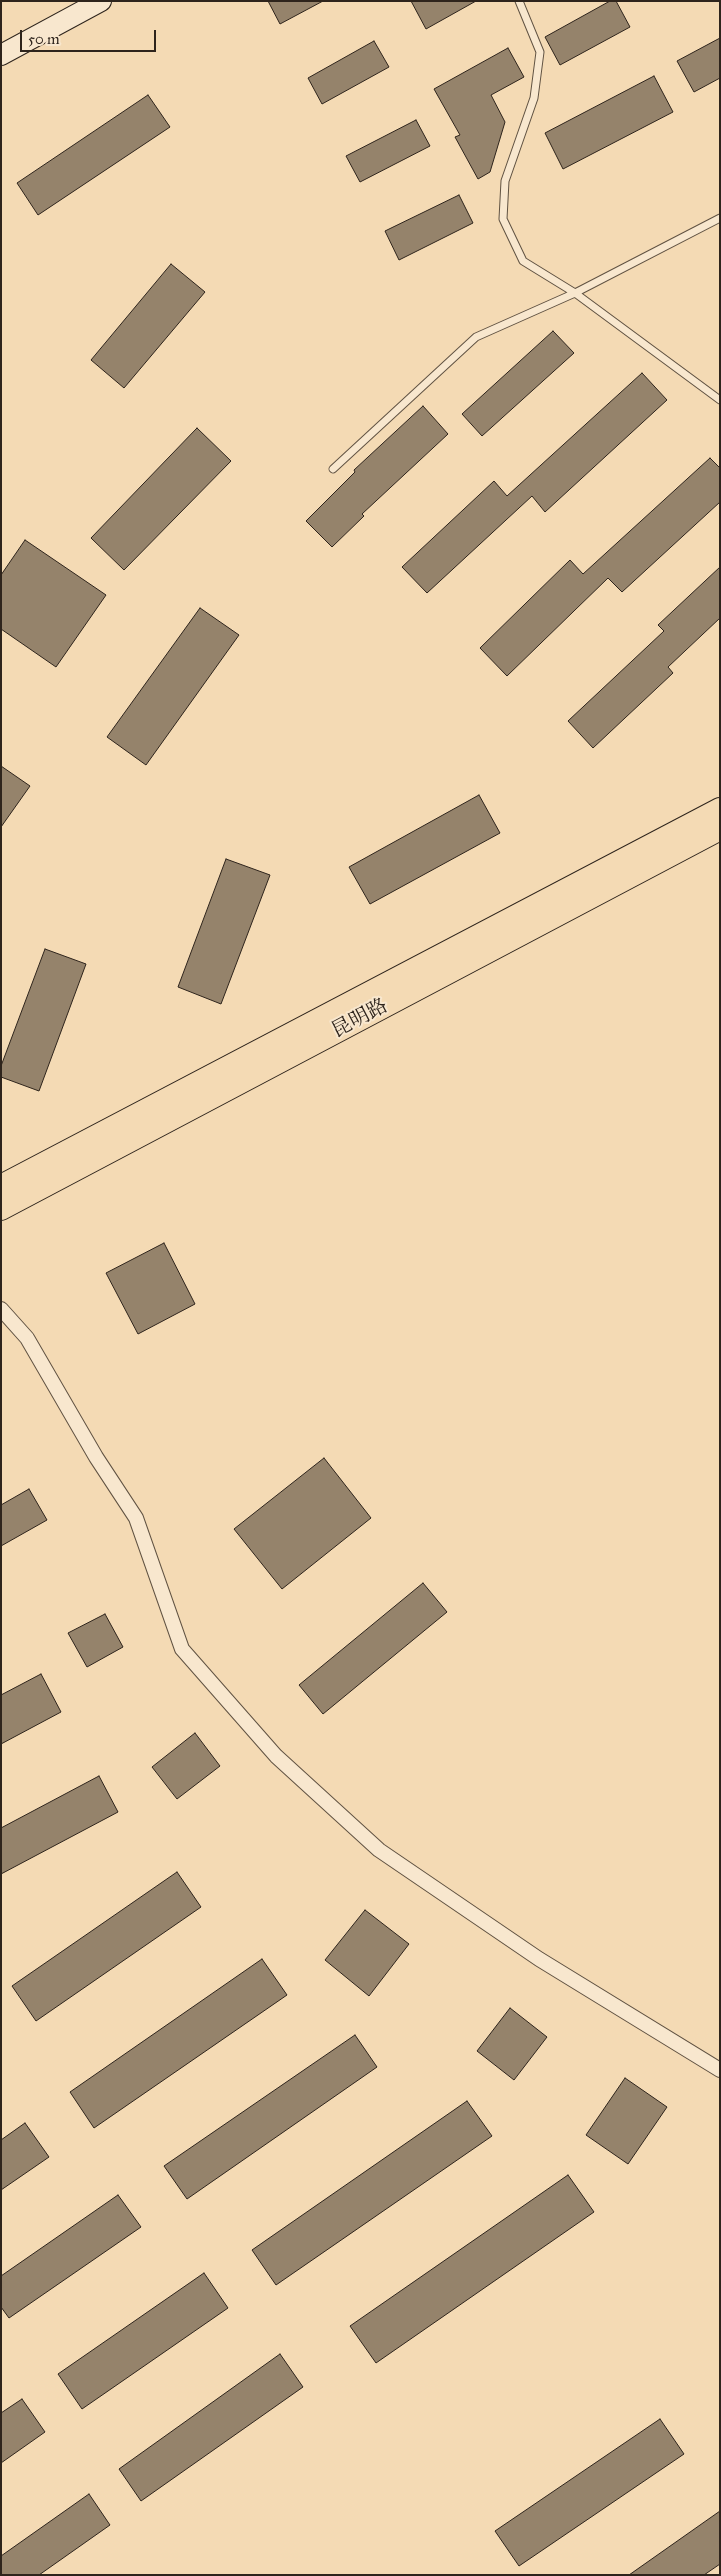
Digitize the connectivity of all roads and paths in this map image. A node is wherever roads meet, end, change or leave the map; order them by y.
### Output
1 (101, 1) edge
2 (519, 1) edge
3 (1, 55) edge
4 (720, 218) edge
5 (574, 292) junction
6 (720, 400) edge
7 (333, 469) dead end
8 (720, 809) edge
9 (720, 829) edge
10 (1, 1186) edge
11 (1, 1209) edge
12 (1, 1309) edge
13 (720, 2070) edge

1 - 3 main road
2 - 5 lane
4 - 5 lane
5 - 6 lane
5 - 7 lane
8 - 10 main road, 昆明路
9 - 11 main road, 昆明路
12 - 13 street

